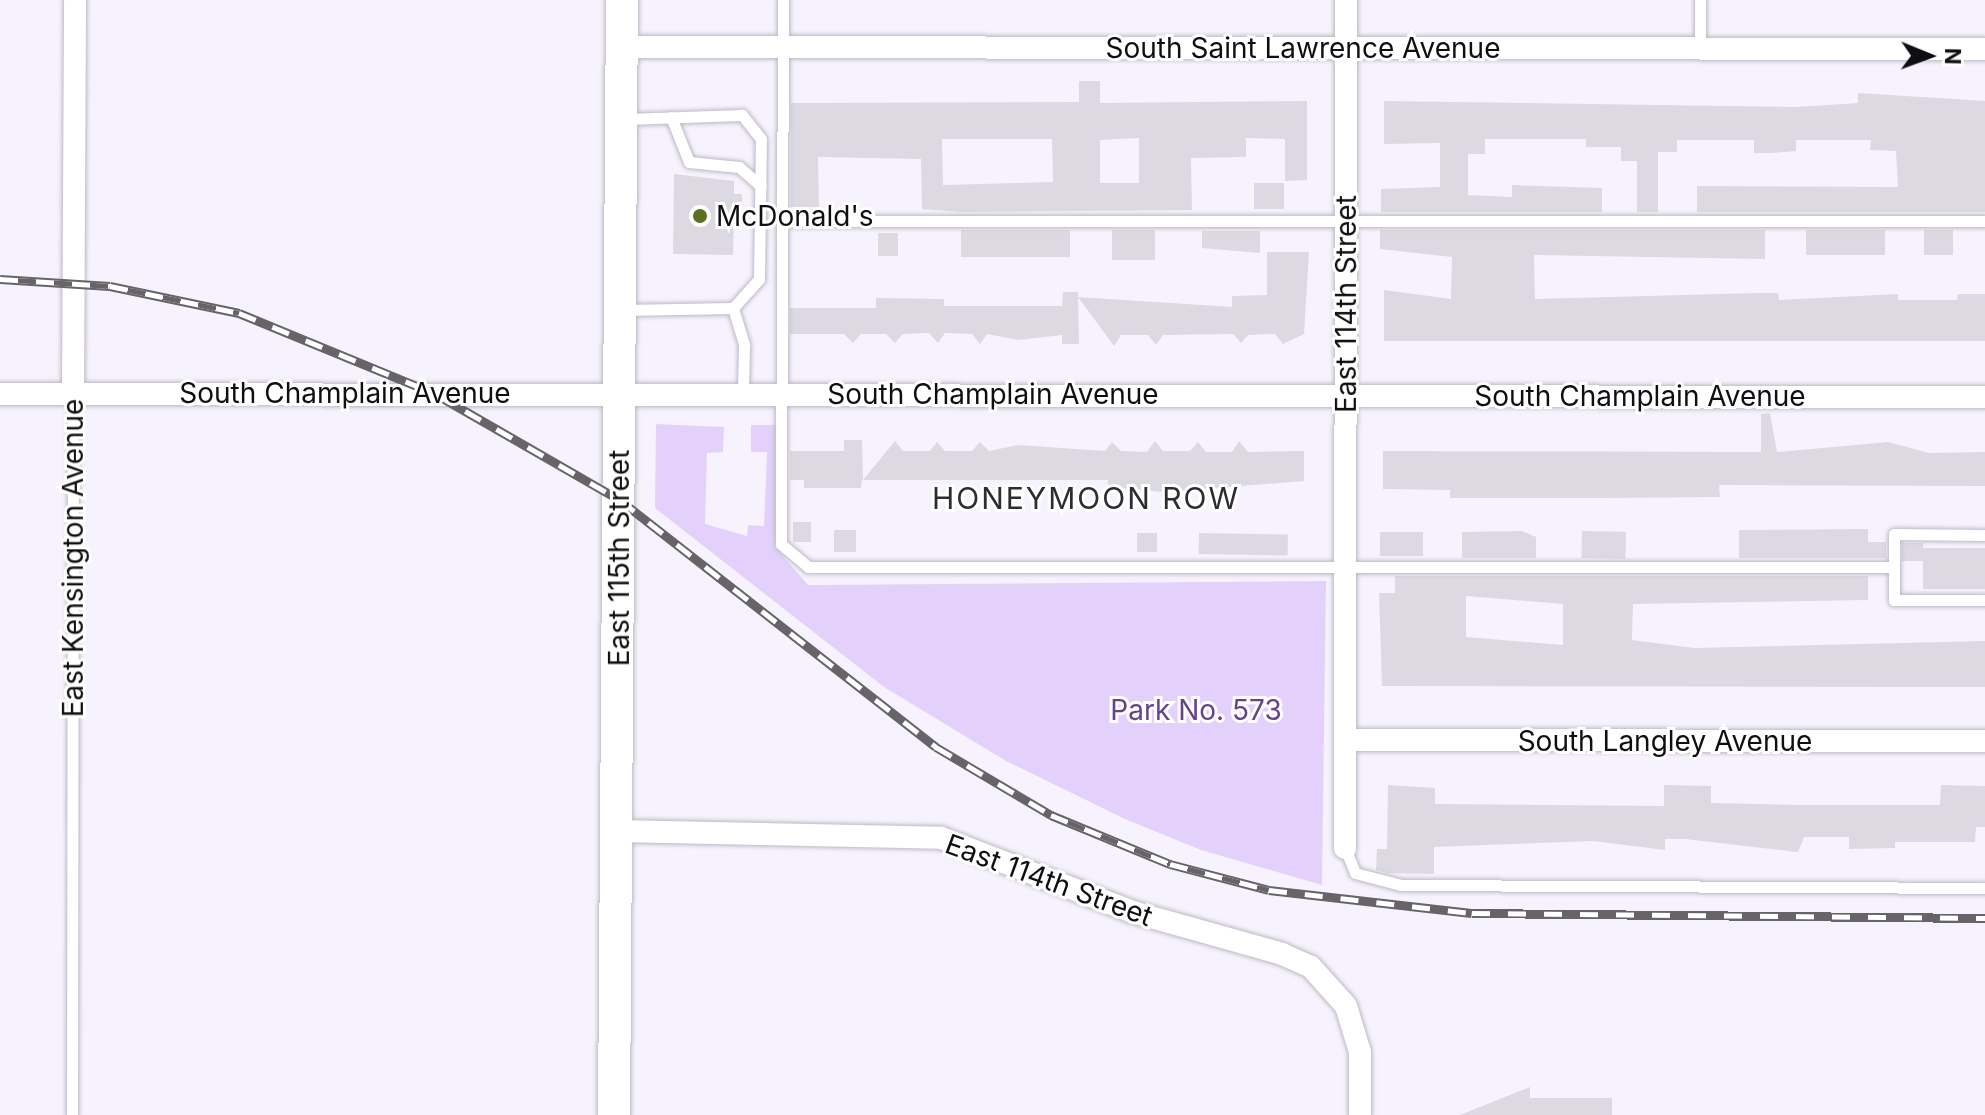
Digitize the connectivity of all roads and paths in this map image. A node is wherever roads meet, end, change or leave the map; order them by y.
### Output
1 (75, 0) edge
2 (622, 0) edge
3 (783, 0) edge
4 (1346, 0) edge
5 (1700, 0) edge
6 (622, 47) junction
7 (782, 48) junction
8 (1346, 48) junction
9 (1700, 48) junction
10 (1985, 49) edge
11 (671, 117) junction
12 (622, 119) junction
13 (761, 186) junction
14 (782, 221) junction
15 (1346, 221) junction
16 (1985, 221) edge
17 (733, 308) junction
18 (621, 310) junction
19 (73, 393) junction
20 (621, 393) junction
21 (0, 394) edge
22 (743, 394) junction
23 (781, 394) junction
24 (1345, 395) junction
25 (1985, 397) edge
26 (1985, 535) edge
27 (1345, 567) junction
28 (1894, 567) junction
29 (1985, 600) edge
30 (1345, 740) junction
31 (1985, 741) edge
32 (617, 831) junction
33 (1345, 848) joint
34 (1985, 888) edge
35 (72, 1115) edge
36 (614, 1115) edge
37 (1360, 1115) edge

1 - 19 street, East Kensington Avenue
2 - 6 street, East 115th Street
3 - 7 lane
4 - 8 street, East 114th Street
5 - 9 lane
6 - 7 street, South Saint Lawrence Avenue
6 - 12 street, East 115th Street
7 - 8 street, South Saint Lawrence Avenue
7 - 14 lane
8 - 9 street, South Saint Lawrence Avenue
8 - 15 street, East 114th Street
9 - 10 street, South Saint Lawrence Avenue
11 - 12 lane
11 - 13 lane
11 - 13 lane
12 - 18 street, East 115th Street
13 - 17 lane
14 - 15 lane
14 - 23 lane
15 - 16 lane
15 - 24 street, East 114th Street
17 - 18 lane
17 - 22 lane
18 - 20 street, East 115th Street
19 - 20 street, South Champlain Avenue
19 - 21 street, South Champlain Avenue
19 - 35 lane, East Kensington Avenue
20 - 22 street, South Champlain Avenue
20 - 32 street, East 115th Street
22 - 23 street, South Champlain Avenue
23 - 24 street, South Champlain Avenue
23 - 27 lane
24 - 25 street, South Champlain Avenue
24 - 27 street, East 114th Street
26 - 28 lane
27 - 28 lane
27 - 30 street, East 114th Street
28 - 29 lane
30 - 31 street, South Langley Avenue
30 - 33 street, East 114th Street
32 - 36 street, East 115th Street
32 - 37 street, East 114th Street
33 - 34 lane

